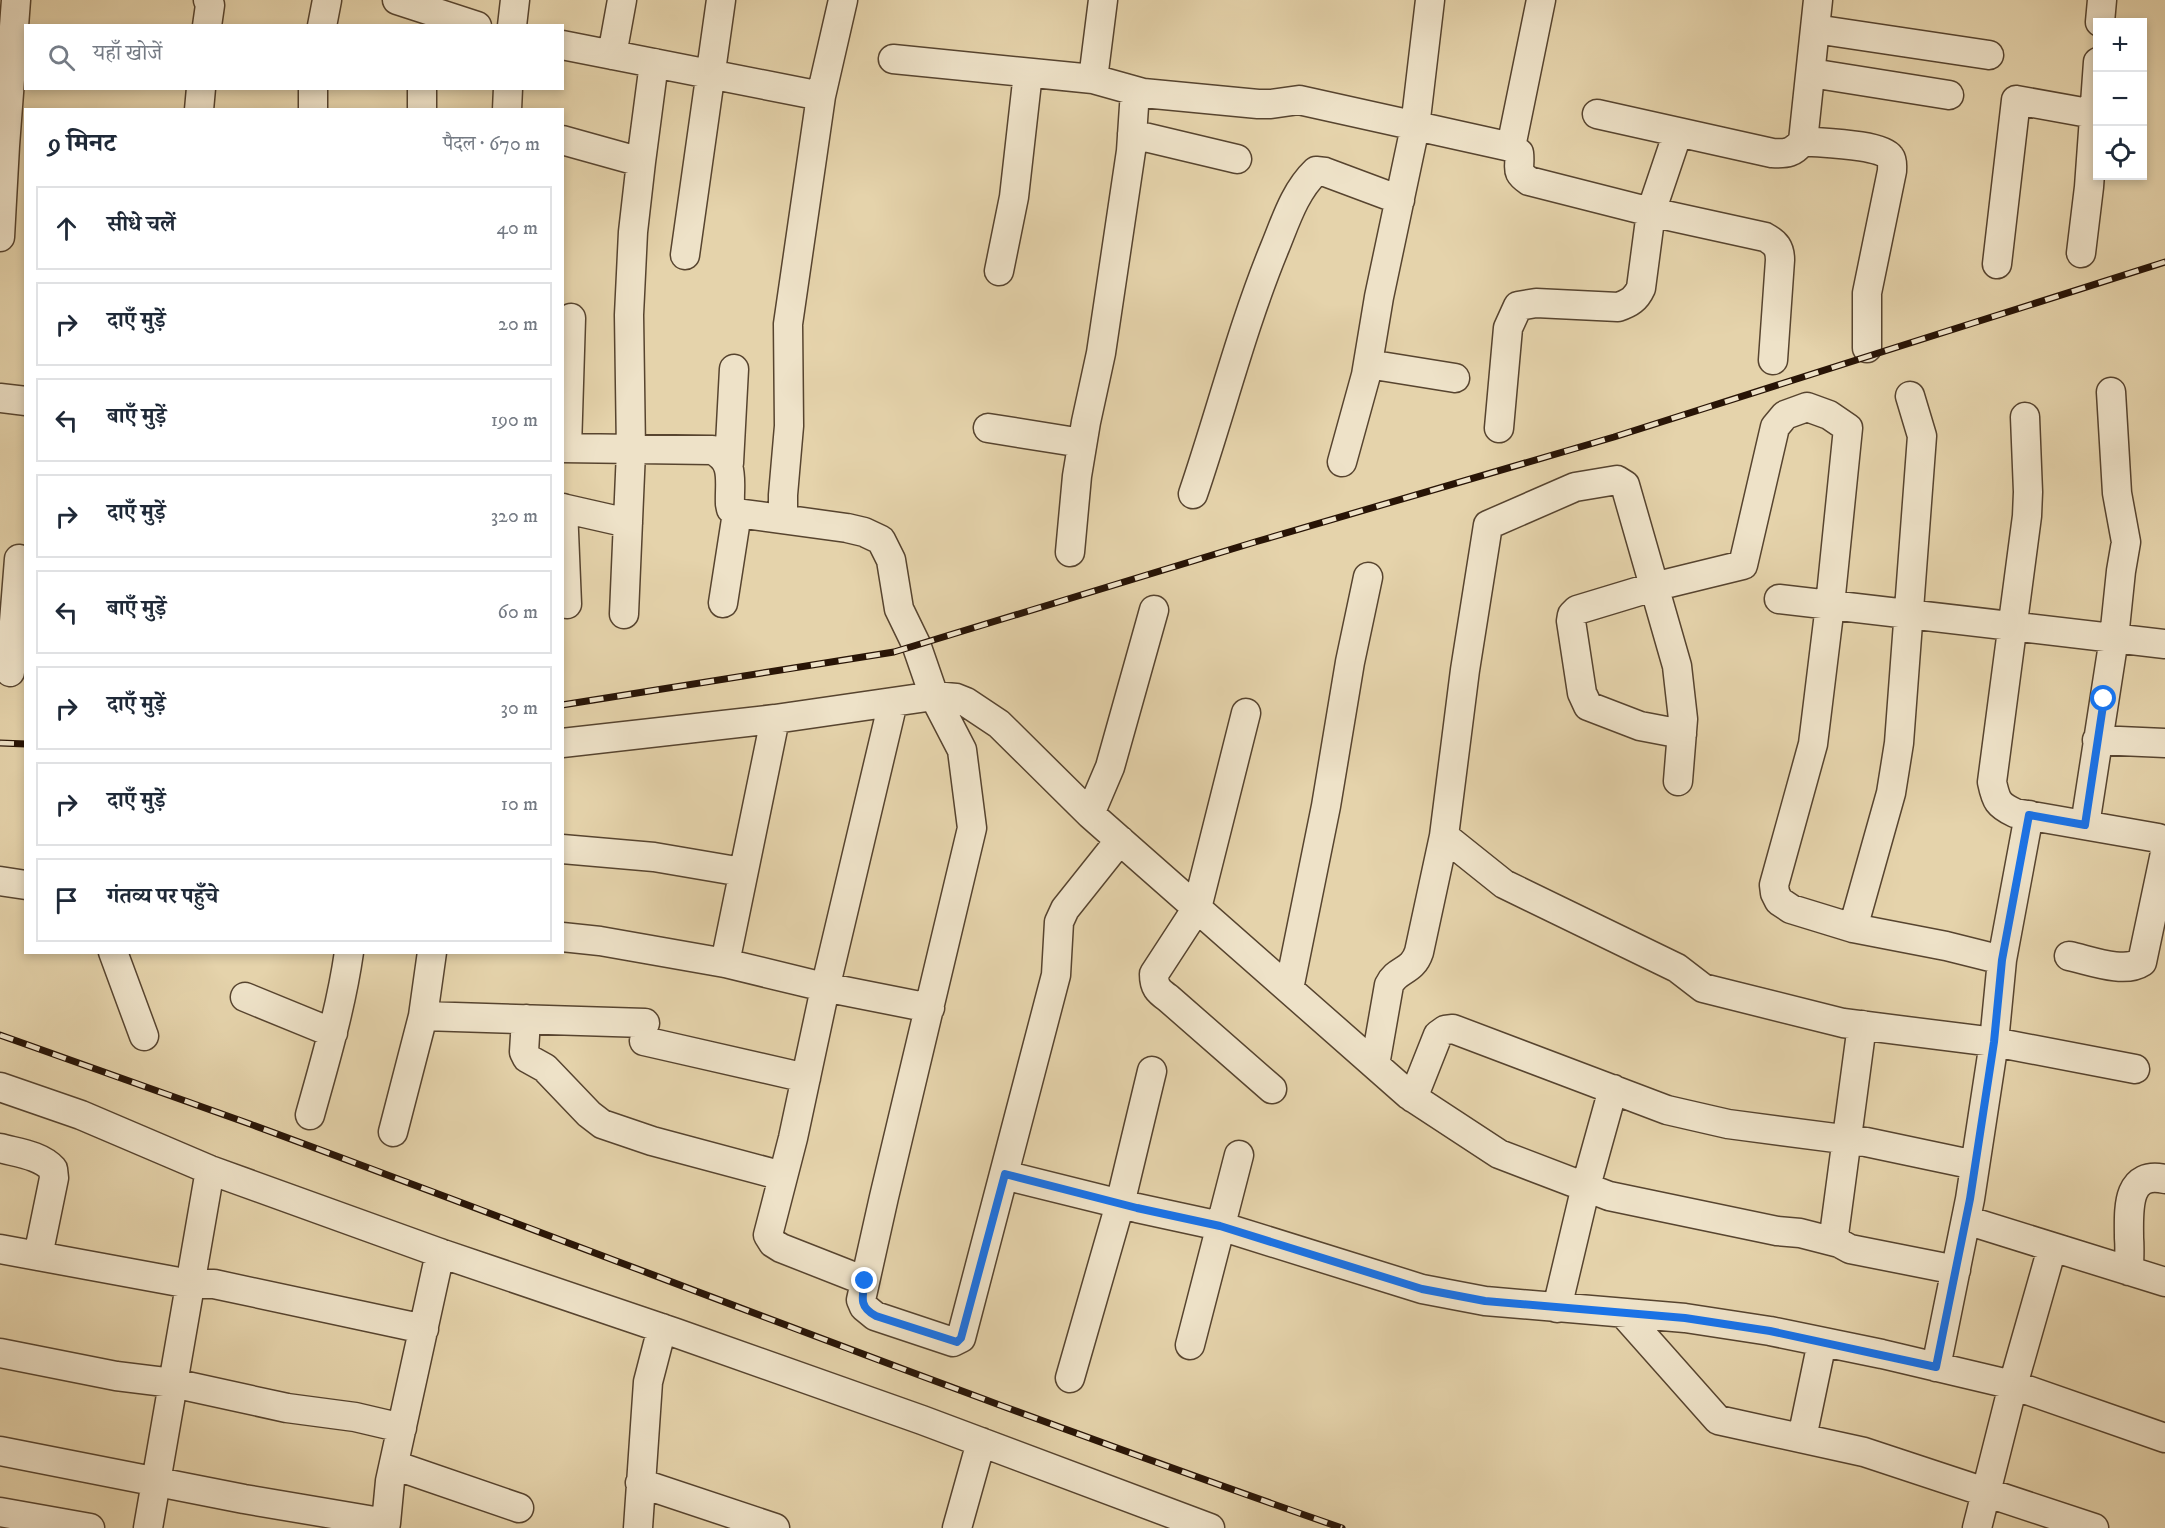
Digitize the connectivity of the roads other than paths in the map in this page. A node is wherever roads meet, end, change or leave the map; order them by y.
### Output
1 (16, 0) edge
2 (208, 0) edge
3 (327, 0) edge
4 (515, 0) edge
5 (622, 0) edge
6 (720, 0) edge
7 (843, 0) edge
8 (1103, 0) edge
9 (1430, 0) edge
10 (1540, 0) edge
11 (1818, 0) edge
12 (2102, 0) edge
13 (414, 12) edge
14 (2100, 18) edge
15 (207, 24) edge
16 (322, 24) edge
17 (468, 24) edge
18 (512, 24) edge
19 (1815, 29) junction
20 (564, 45) edge
21 (612, 55) junction
22 (1989, 55) dead end
23 (893, 59) dead end
24 (654, 63) junction
25 (1028, 73) junction
26 (1811, 73) junction
27 (709, 75) junction
28 (1093, 79) junction
29 (201, 90) edge
30 (313, 90) edge
31 (422, 90) edge
32 (508, 90) edge
33 (1135, 91) junction
34 (1949, 94) dead end
35 (821, 96) junction
36 (200, 108) edge
37 (313, 108) edge
38 (422, 108) edge
39 (507, 108) edge
40 (1597, 114) dead end
41 (2093, 114) edge
42 (2093, 126) edge
43 (1415, 127) junction
44 (1678, 132) junction
45 (1132, 134) junction
46 (564, 141) edge
47 (1803, 141) junction
48 (1511, 147) junction
49 (1237, 159) dead end
50 (641, 162) junction
51 (1400, 200) junction
52 (1651, 212) junction
53 (0, 237) edge
54 (2081, 253) dead end
55 (685, 255) dead end
56 (1996, 264) dead end
57 (999, 271) dead end
58 (571, 318) dead end
59 (1867, 348) dead end
60 (1773, 360) dead end
61 (1368, 364) junction
62 (734, 369) dead end
63 (1455, 378) dead end
64 (2111, 392) dead end
65 (1910, 396) dead end
66 (0, 398) edge
67 (24, 401) edge
68 (2025, 417) dead end
69 (988, 428) dead end
70 (1499, 428) dead end
71 (1082, 443) junction
72 (565, 448) edge
73 (631, 450) junction
74 (1342, 462) dead end
75 (729, 464) junction
76 (1193, 494) dead end
77 (564, 508) edge
78 (737, 513) junction
79 (783, 519) junction
80 (628, 523) junction
81 (564, 532) edge
82 (1070, 552) dead end
83 (15, 559) edge
84 (1368, 577) dead end
85 (1653, 587) junction
86 (1779, 599) dead end
87 (567, 603) dead end
88 (723, 603) dead end
89 (1830, 605) junction
90 (1154, 610) dead end
91 (624, 614) dead end
92 (1909, 615) junction
93 (2014, 627) junction
94 (2114, 638) junction
95 (2165, 644) edge
96 (12, 673) edge
97 (934, 696) junction
98 (893, 702) junction
99 (1246, 712) dead end
100 (775, 719) junction
101 (1682, 734) junction
102 (2097, 740) junction
103 (564, 743) edge
104 (2165, 743) edge
105 (1678, 782) dead end
106 (1090, 814) junction
107 (2029, 815) junction
108 (2085, 825) junction
109 (1444, 836) junction
110 (1120, 840) junction
111 (2165, 848) edge
112 (564, 849) edge
113 (2165, 853) edge
114 (742, 872) junction
115 (0, 881) edge
116 (24, 885) edge
117 (1197, 908) junction
118 (1853, 928) junction
119 (564, 937) edge
120 (114, 954) edge
121 (349, 954) edge
122 (432, 954) edge
123 (2069, 956) dead end
124 (2002, 960) junction
125 (725, 963) junction
126 (826, 988) junction
127 (1289, 989) junction
128 (245, 997) dead end
129 (930, 1008) junction
130 (423, 1016) junction
131 (526, 1019) junction
132 (1862, 1025) junction
133 (333, 1033) junction
134 (144, 1036) dead end
135 (1994, 1042) junction
136 (1375, 1065) junction
137 (2135, 1069) dead end
138 (1152, 1071) dead end
139 (806, 1078) junction
140 (0, 1087) edge
141 (1272, 1089) dead end
142 (1613, 1089) junction
143 (1413, 1098) junction
144 (310, 1115) dead end
145 (393, 1132) dead end
146 (1848, 1140) junction
147 (0, 1148) edge
148 (1239, 1155) dead end
149 (1975, 1165) junction
150 (210, 1170) junction
151 (1005, 1174) junction
152 (783, 1176) junction
153 (2165, 1179) edge
154 (1586, 1186) junction
155 (1120, 1204) junction
156 (1966, 1220) junction
157 (1220, 1226) junction
158 (1839, 1243) junction
159 (2052, 1248) junction
160 (0, 1249) edge
161 (440, 1253) junction
162 (38, 1256) junction
163 (1956, 1270) junction
164 (865, 1281) junction
165 (2152, 1282) edge
166 (190, 1284) junction
167 (1557, 1308) junction
168 (1623, 1313) junction
169 (662, 1328) junction
170 (424, 1329) junction
171 (1822, 1342) junction
172 (1190, 1345) dead end
173 (0, 1353) edge
174 (1936, 1367) junction
175 (1070, 1378) dead end
176 (173, 1383) junction
177 (2013, 1385) junction
178 (402, 1428) junction
179 (1802, 1438) junction
180 (2165, 1438) edge
181 (981, 1442) junction
182 (0, 1451) edge
183 (394, 1465) junction
184 (157, 1482) junction
185 (640, 1483) junction
186 (1987, 1491) junction
187 (519, 1508) dead end
188 (0, 1512) edge
189 (386, 1526) edge
190 (90, 1528) edge
191 (148, 1528) edge
192 (638, 1528) edge
193 (775, 1528) edge
194 (957, 1528) edge
195 (1210, 1528) edge
196 (1977, 1528) edge
197 (2094, 1528) edge

1 - 53 street
2 - 15 street
3 - 16 street
4 - 18 street
5 - 21 street
6 - 27 street
7 - 35 street
8 - 28 street
9 - 43 street
10 - 48 street
11 - 19 street
12 - 14 street
13 - 17 street
19 - 22 street
19 - 26 street
20 - 21 street
21 - 24 street
23 - 25 street
24 - 27 street
24 - 50 street
25 - 28 street
25 - 57 street
26 - 34 street
26 - 47 street
27 - 35 street
27 - 55 street
28 - 33 street
29 - 36 street
30 - 37 street
31 - 38 street
32 - 39 street
33 - 43 street
33 - 45 street
35 - 79 street
40 - 44 street
41 - 56 street
42 - 54 street
43 - 48 street
43 - 51 street
44 - 47 street
44 - 52 street
45 - 49 street
45 - 71 street
46 - 50 street
47 - 59 street
48 - 52 street
50 - 73 street
51 - 61 street
51 - 76 street
52 - 60 street
52 - 70 street
58 - 72 street
61 - 63 street
61 - 74 street
62 - 75 street
64 - 94 street
65 - 92 street
66 - 67 street
68 - 93 street
69 - 71 street
71 - 82 street
72 - 73 street
73 - 75 street
73 - 80 street
75 - 78 street
77 - 80 street
78 - 79 street
78 - 88 street
79 - 97 street
80 - 91 street
81 - 87 street
83 - 96 street
84 - 127 street
85 - 89 street
85 - 101 street
85 - 101 street
85 - 109 street
86 - 89 street
89 - 92 street
89 - 118 street
90 - 106 street
92 - 93 street
92 - 118 street
93 - 94 street
93 - 107 street
94 - 95 street
94 - 102 street
97 - 98 street
97 - 106 street
97 - 129 street
98 - 100 street
98 - 126 street
99 - 117 street
100 - 103 street
100 - 114 street
101 - 105 street
102 - 104 street
102 - 108 street
106 - 110 street
107 - 108 street
107 - 124 street
108 - 111 street
109 - 132 street
109 - 136 street
110 - 117 street
110 - 151 street
112 - 114 street
113 - 123 street
114 - 125 street
115 - 116 street
117 - 127 street
117 - 141 street
118 - 124 street
119 - 125 street
120 - 134 street
121 - 133 street
122 - 130 street
124 - 135 street
125 - 126 street
126 - 129 street
126 - 139 street
127 - 136 street
128 - 133 street
129 - 164 street
130 - 131 street
130 - 145 street
131 - 139 street
131 - 152 street
132 - 135 street
132 - 146 street
133 - 144 street
135 - 137 street
135 - 149 street
136 - 143 street
138 - 155 street
139 - 152 street
140 - 150 street
142 - 143 street
142 - 146 street
142 - 154 street
143 - 154 street
146 - 149 street
146 - 158 street
147 - 162 street
148 - 157 street
149 - 156 street
150 - 161 street
150 - 166 street
151 - 155 street
151 - 164 street
152 - 164 street
153 - 165 street
154 - 158 street
154 - 167 street
155 - 157 street
155 - 175 street
156 - 159 street
156 - 163 street
157 - 167 street
157 - 172 street
158 - 163 street
159 - 165 street
159 - 177 street
160 - 162 street
161 - 169 street
161 - 170 street
162 - 166 street
163 - 174 street
166 - 170 street
166 - 176 street
167 - 168 street
168 - 171 street
168 - 179 street
169 - 181 street
169 - 185 street
170 - 178 street
171 - 174 street
171 - 179 street
173 - 176 street
174 - 177 street
176 - 178 street
176 - 184 street
177 - 180 street
177 - 186 street
178 - 183 street
179 - 186 street
181 - 194 street
181 - 195 street
182 - 184 street
183 - 187 street
183 - 189 street
184 - 189 street
184 - 191 street
185 - 192 street
185 - 193 street
186 - 196 street
186 - 197 street
188 - 190 street

